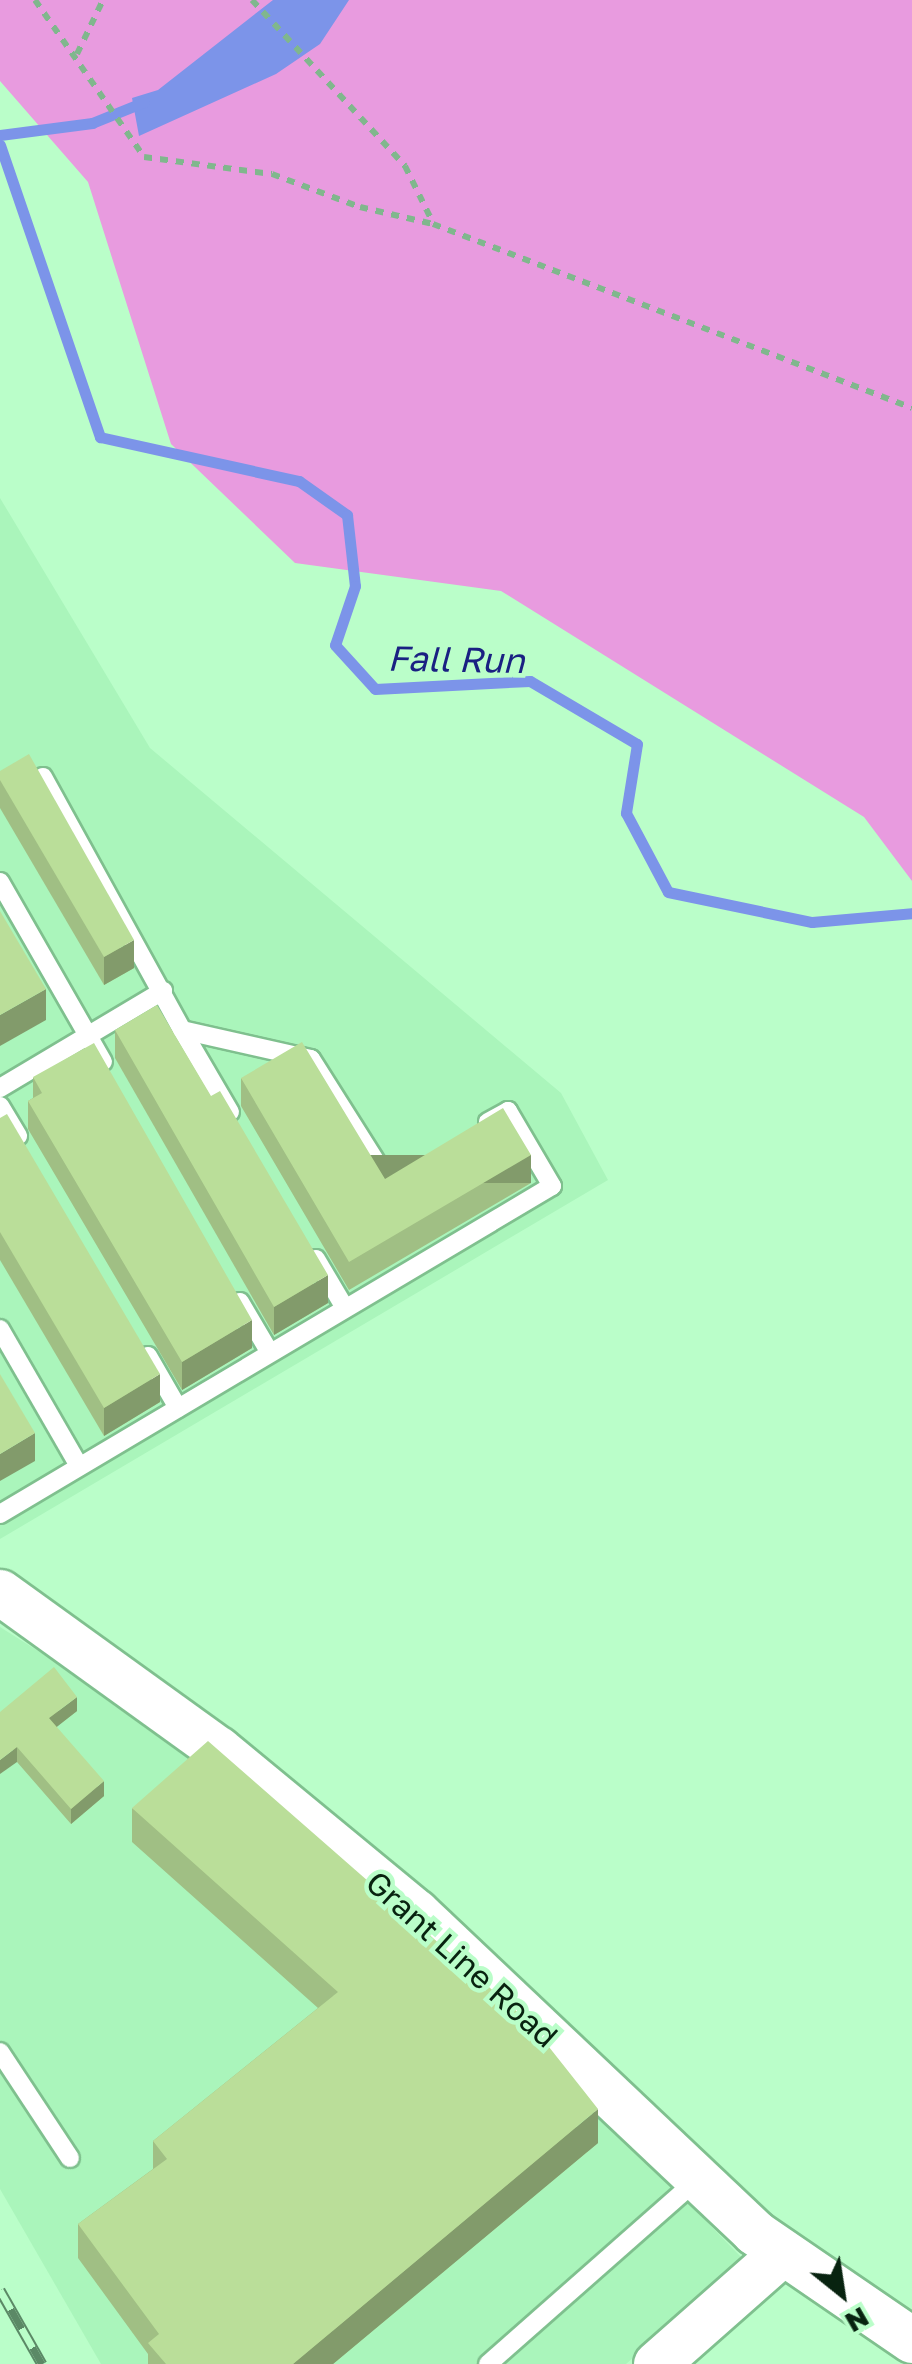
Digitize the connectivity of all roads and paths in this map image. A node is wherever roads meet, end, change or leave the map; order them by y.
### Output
1 (35, 0) edge
2 (104, 0) edge
3 (252, 0) edge
4 (77, 54) junction
5 (434, 224) junction
6 (912, 408) edge
7 (43, 777) edge
8 (0, 882) edge
9 (163, 991) junction
10 (182, 1030) junction
11 (88, 1036) junction
12 (116, 1086) edge
13 (0, 1088) edge
14 (0, 1106) edge
15 (240, 1128) edge
16 (474, 1131) edge
17 (30, 1156) edge
18 (422, 1161) edge
19 (307, 1243) edge
20 (232, 1286) edge
21 (345, 1308) junction
22 (0, 1329) edge
23 (138, 1340) edge
24 (270, 1353) junction
25 (178, 1408) junction
26 (79, 1466) junction
27 (0, 1514) edge
28 (0, 1592) edge
29 (0, 2052) edge
30 (70, 2158) dead end
31 (698, 2178) junction
32 (782, 2253) junction
33 (912, 2340) edge
34 (488, 2364) edge
35 (656, 2364) edge

1 - 4 path
2 - 4 path
3 - 5 path
4 - 5 path
5 - 6 path
7 - 9 lane
8 - 11 lane
9 - 10 lane
9 - 11 lane
10 - 15 lane
10 - 18 lane
11 - 12 lane
11 - 13 lane
14 - 17 lane
16 - 21 lane
19 - 21 lane
20 - 24 lane
21 - 24 lane
22 - 26 lane
23 - 25 lane
24 - 25 lane
25 - 26 lane
26 - 27 lane
28 - 31 street, Grant Line Road
29 - 30 lane
31 - 32 street, Grant Line Road
31 - 34 lane
32 - 33 street, Grant Line Road
32 - 35 street

